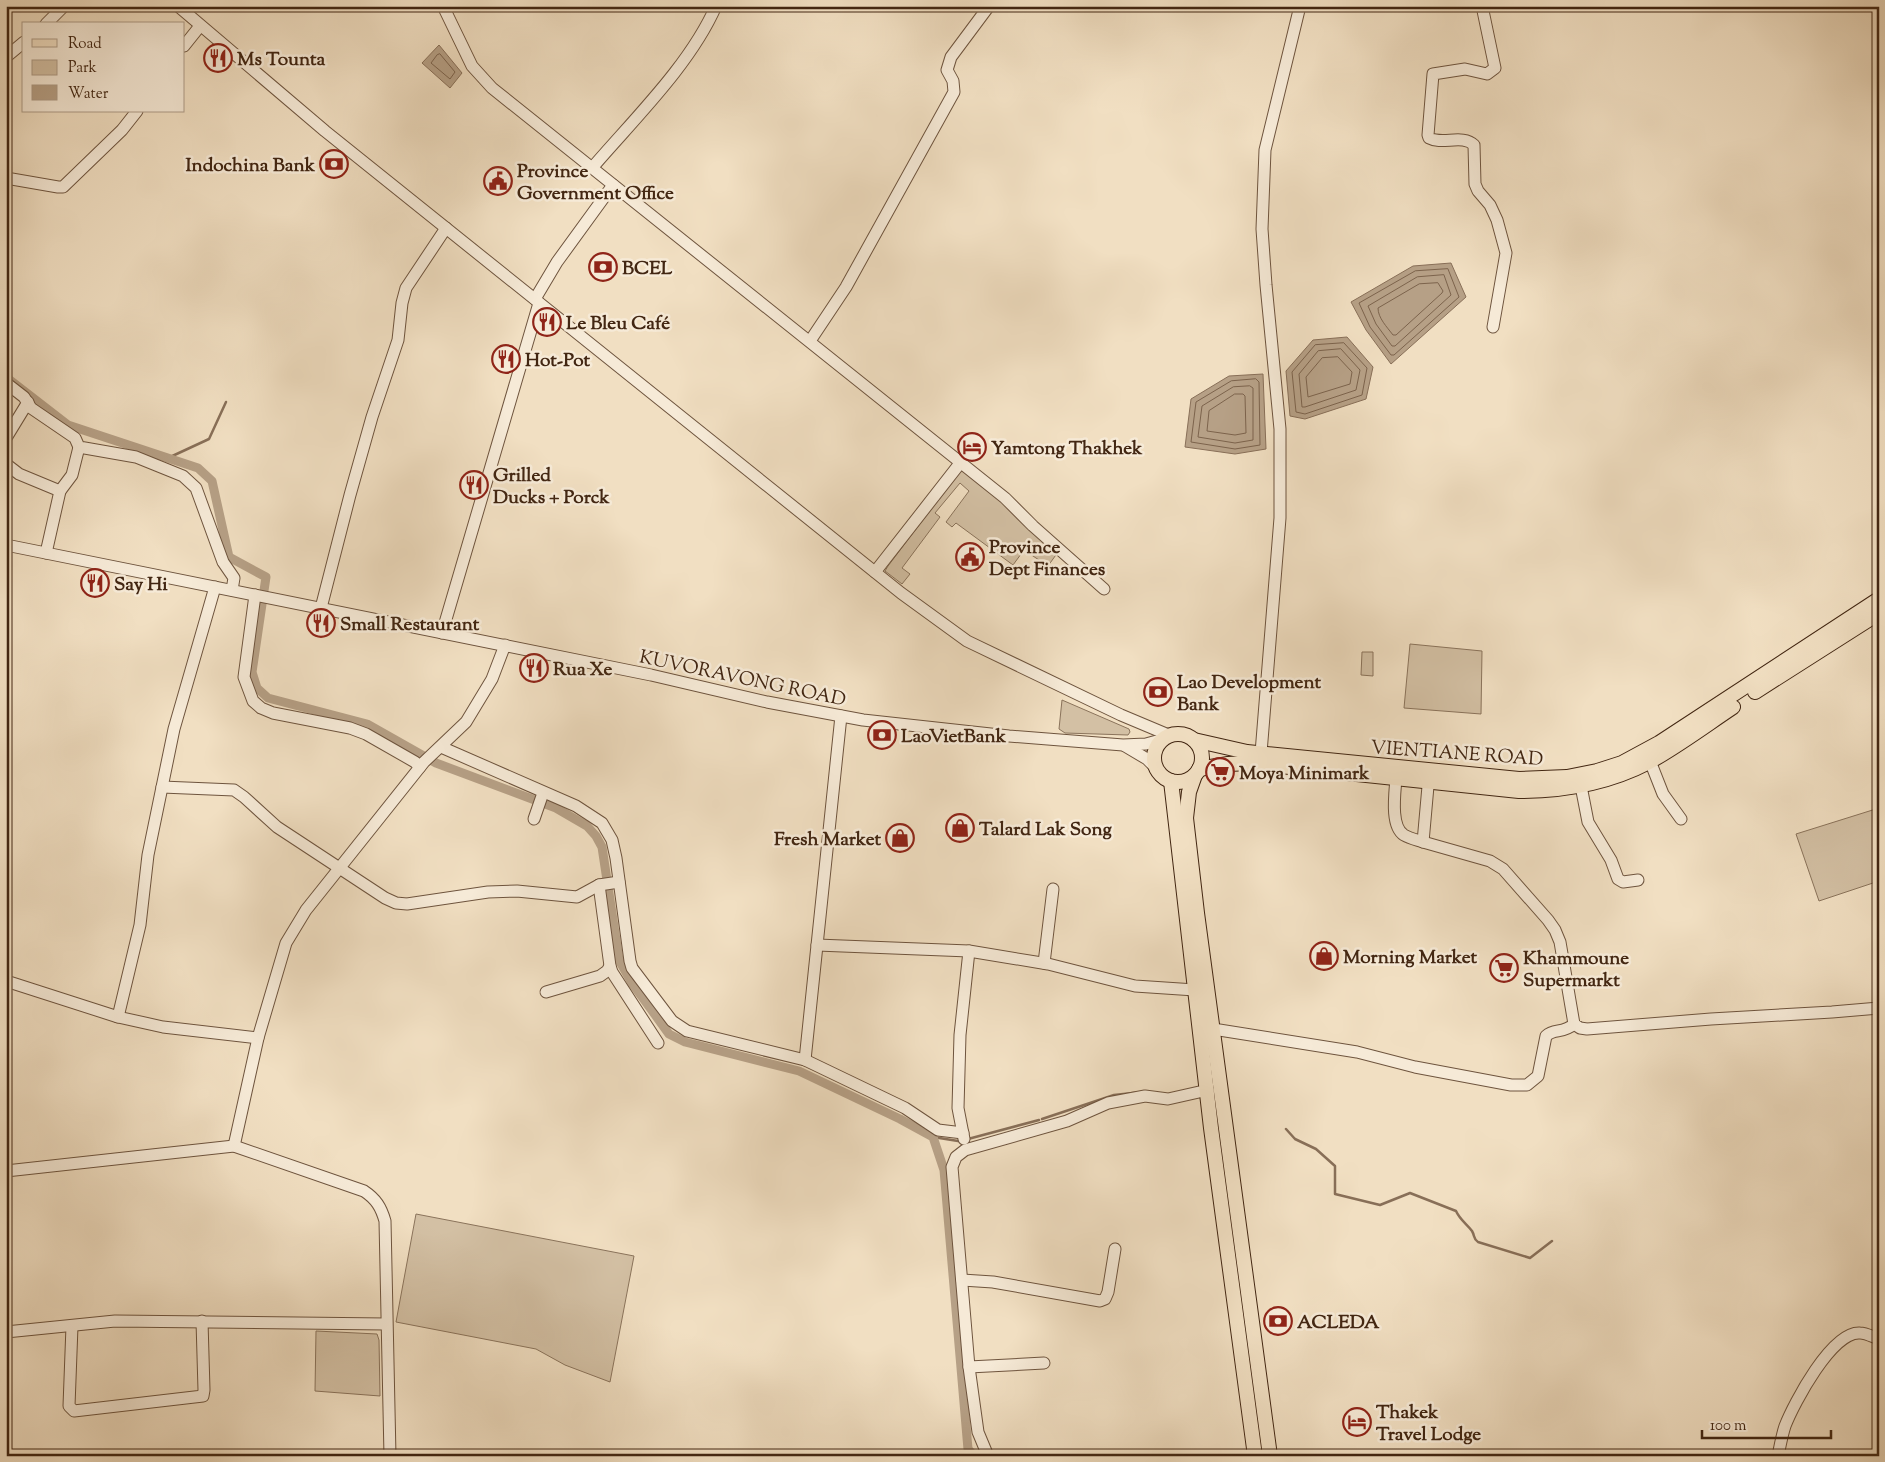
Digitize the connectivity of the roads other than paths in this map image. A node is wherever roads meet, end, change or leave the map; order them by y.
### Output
1 (64, 6) edge
2 (178, 6) edge
3 (443, 6) edge
4 (716, 6) edge
5 (990, 6) edge
6 (1300, 6) edge
7 (1482, 6) edge
8 (48, 22) edge
9 (200, 26) junction
10 (22, 44) edge
11 (185, 45) edge
12 (6, 57) edge
13 (136, 112) edge
14 (592, 168) junction
15 (6, 178) edge
16 (613, 185) junction
17 (446, 228) junction
18 (537, 301) junction
19 (1493, 328) dead end
20 (810, 341) junction
21 (6, 383) edge
22 (28, 402) junction
23 (6, 438) edge
24 (79, 446) junction
25 (961, 462) junction
26 (6, 464) edge
27 (60, 491) junction
28 (6, 545) edge
29 (46, 553) junction
30 (875, 572) junction
31 (215, 587) junction
32 (1104, 589) dead end
33 (232, 590) junction
34 (256, 595) junction
35 (1879, 599) edge
36 (321, 608) junction
37 (1879, 613) edge
38 (442, 633) junction
39 (505, 646) junction
40 (840, 716) junction
41 (1167, 737) junction
42 (1194, 740) junction
43 (1123, 745) junction
44 (437, 750) junction
45 (1261, 753) junction
46 (1650, 761) junction
47 (422, 765) junction
48 (1156, 768) junction
49 (1197, 772) junction
50 (1429, 776) junction
51 (1396, 778) junction
52 (1171, 781) junction
53 (1581, 786) junction
54 (162, 787) junction
55 (543, 792) junction
56 (534, 819) dead end
57 (1681, 819) dead end
58 (1422, 842) junction
59 (340, 869) junction
60 (1638, 880) dead end
61 (619, 882) junction
62 (599, 885) junction
63 (1053, 889) dead end
64 (817, 945) junction
65 (969, 951) junction
66 (1044, 963) junction
67 (610, 966) junction
68 (6, 981) edge
69 (1195, 990) junction
70 (546, 992) dead end
71 (1879, 1008) edge
72 (118, 1017) junction
73 (1574, 1024) junction
74 (1212, 1029) junction
75 (258, 1038) junction
76 (658, 1043) dead end
77 (805, 1060) junction
78 (1208, 1090) junction
79 (963, 1133) junction
80 (234, 1146) junction
81 (965, 1150) junction
82 (6, 1171) edge
83 (1115, 1249) dead end
84 (962, 1280) junction
85 (202, 1321) junction
86 (386, 1324) junction
87 (72, 1326) junction
88 (6, 1332) edge
89 (1879, 1339) edge
90 (1044, 1364) dead end
91 (969, 1367) junction
92 (390, 1456) edge
93 (988, 1456) edge
94 (1255, 1456) edge
95 (1270, 1456) edge
96 (1778, 1456) edge

1 - 8 street
2 - 9 street
3 - 14 street
4 - 14 street
5 - 20 street
6 - 45 street
7 - 19 street
9 - 11 street
9 - 17 street
10 - 12 street
13 - 15 street
14 - 16 street
16 - 18 street
16 - 20 street
17 - 18 street
17 - 36 street
18 - 30 street
18 - 38 street
20 - 25 street
21 - 22 street
22 - 23 street
22 - 24 street
24 - 27 street
24 - 33 street
25 - 30 street
25 - 32 street
26 - 27 street
27 - 29 street
28 - 29 street, KUVORAVONG ROAD
29 - 31 street, KUVORAVONG ROAD
30 - 41 street
31 - 33 street, KUVORAVONG ROAD
31 - 54 street
33 - 34 street, KUVORAVONG ROAD
34 - 36 street, KUVORAVONG ROAD
34 - 47 street
35 - 50 main road, VIENTIANE ROAD
36 - 38 street, KUVORAVONG ROAD
37 - 46 main road
38 - 39 street, KUVORAVONG ROAD
39 - 40 street, KUVORAVONG ROAD
39 - 44 street
40 - 43 street, KUVORAVONG ROAD
40 - 64 street
41 - 42 main road
41 - 43 street, KUVORAVONG ROAD
41 - 48 main road
42 - 45 main road, VIENTIANE ROAD
42 - 49 main road
43 - 48 street
44 - 47 street
44 - 55 street
45 - 50 main road, VIENTIANE ROAD
46 - 53 main road
46 - 57 street
47 - 59 street
48 - 52 main road
49 - 51 main road
49 - 52 main road
49 - 74 main road
50 - 51 main road
50 - 53 main road
50 - 58 street
51 - 58 street
52 - 69 main road
53 - 60 street
54 - 59 street
54 - 72 street
55 - 56 street
55 - 61 street
58 - 73 street
59 - 62 street
59 - 75 street
61 - 62 street
61 - 77 street
62 - 67 street
63 - 66 street
64 - 65 street
64 - 77 street
65 - 66 street
65 - 79 street
66 - 69 street
67 - 70 street
67 - 76 street
68 - 72 street
69 - 78 main road
71 - 73 street
72 - 75 street
73 - 74 street
74 - 95 main road
75 - 80 street
77 - 79 street
78 - 81 street
78 - 94 main road
79 - 81 street
80 - 82 street
80 - 86 street
81 - 84 street
83 - 84 street
84 - 91 street
85 - 86 street
85 - 87 street
85 - 87 street
86 - 92 street
87 - 88 street
89 - 96 street
90 - 91 street
91 - 93 street

